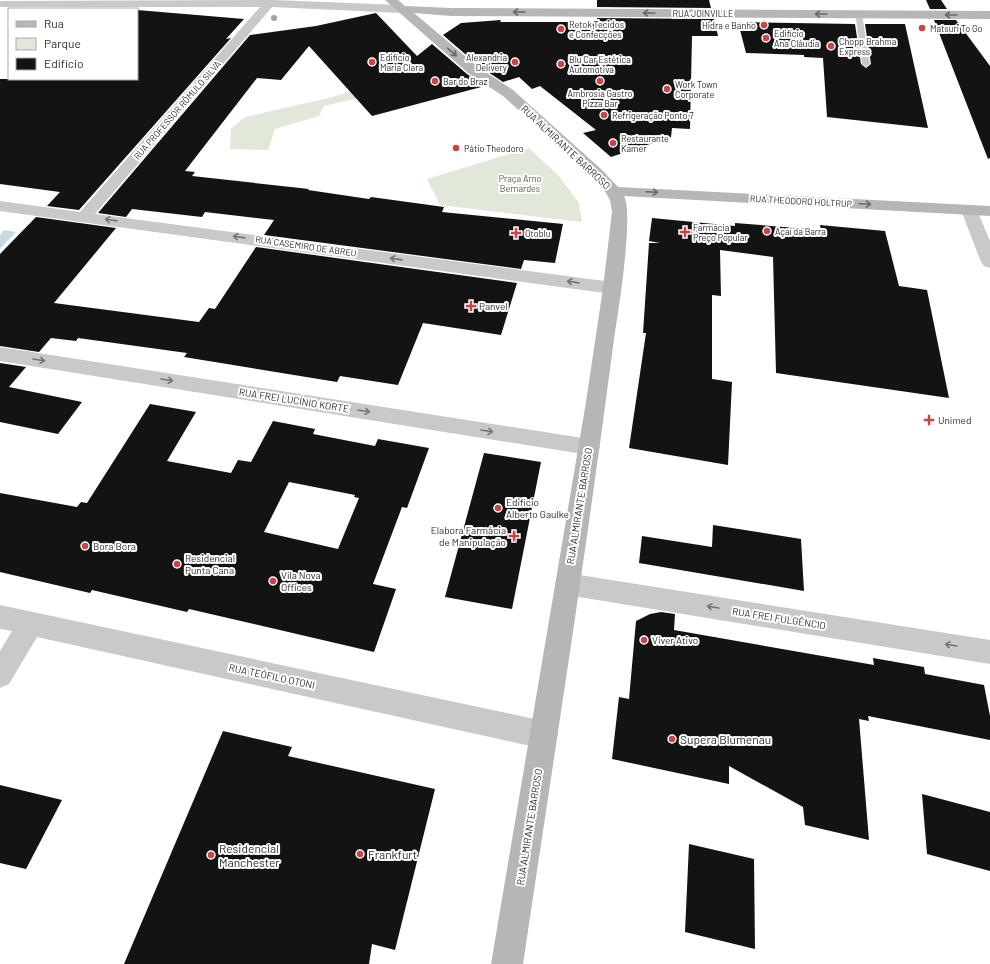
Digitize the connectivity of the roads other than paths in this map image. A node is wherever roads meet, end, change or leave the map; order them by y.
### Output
1 (391, 0) edge
2 (270, 3) junction
3 (0, 4) edge
4 (402, 4) edge
5 (416, 10) junction
6 (858, 14) junction
7 (990, 15) edge
8 (866, 64) dead end
9 (508, 93) junction
10 (613, 191) junction
11 (4, 210) edge
12 (969, 210) junction
13 (990, 211) edge
14 (84, 217) junction
15 (990, 262) edge
16 (612, 288) junction
17 (0, 354) edge
18 (589, 447) junction
19 (568, 584) junction
20 (0, 617) edge
21 (31, 624) junction
22 (990, 652) edge
23 (0, 675) edge
24 (544, 736) junction
25 (507, 964) edge

1 - 4 main road, RUA ALMIRANTE BARROSO
2 - 3 street
2 - 4 street
2 - 14 street, RUA PROFESSOR RÔMULO SILVA
4 - 5 main road, RUA JOINVILLE
4 -> 9 main road, RUA ALMIRANTE BARROSO
6 -> 5 main road, RUA JOINVILLE
5 - 9 main road, RUA ALMIRANTE BARROSO
7 -> 6 main road, RUA JOINVILLE
6 - 8 lane
9 - 10 main road, RUA ALMIRANTE BARROSO
10 -> 12 main road, RUA THEODORO HOLTRUP
10 - 16 main road, RUA ALMIRANTE BARROSO
11 - 14 street, RUA CASEMIRO DE ABREU
12 - 13 main road, RUA THEODORO HOLTRUP
12 - 15 street
16 -> 14 street, RUA CASEMIRO DE ABREU
16 - 18 main road, RUA ALMIRANTE BARROSO
17 -> 18 street, RUA FREI LUCÍNIO KORTE
18 - 19 main road, RUA ALMIRANTE BARROSO
22 -> 19 street, RUA FREI FULGÊNCIO
19 - 24 main road, RUA ALMIRANTE BARROSO
20 - 21 street, RUA TEÓFILO OTONI
21 - 23 street
21 - 24 street, RUA TEÓFILO OTONI
24 - 25 main road, RUA ALMIRANTE BARROSO

